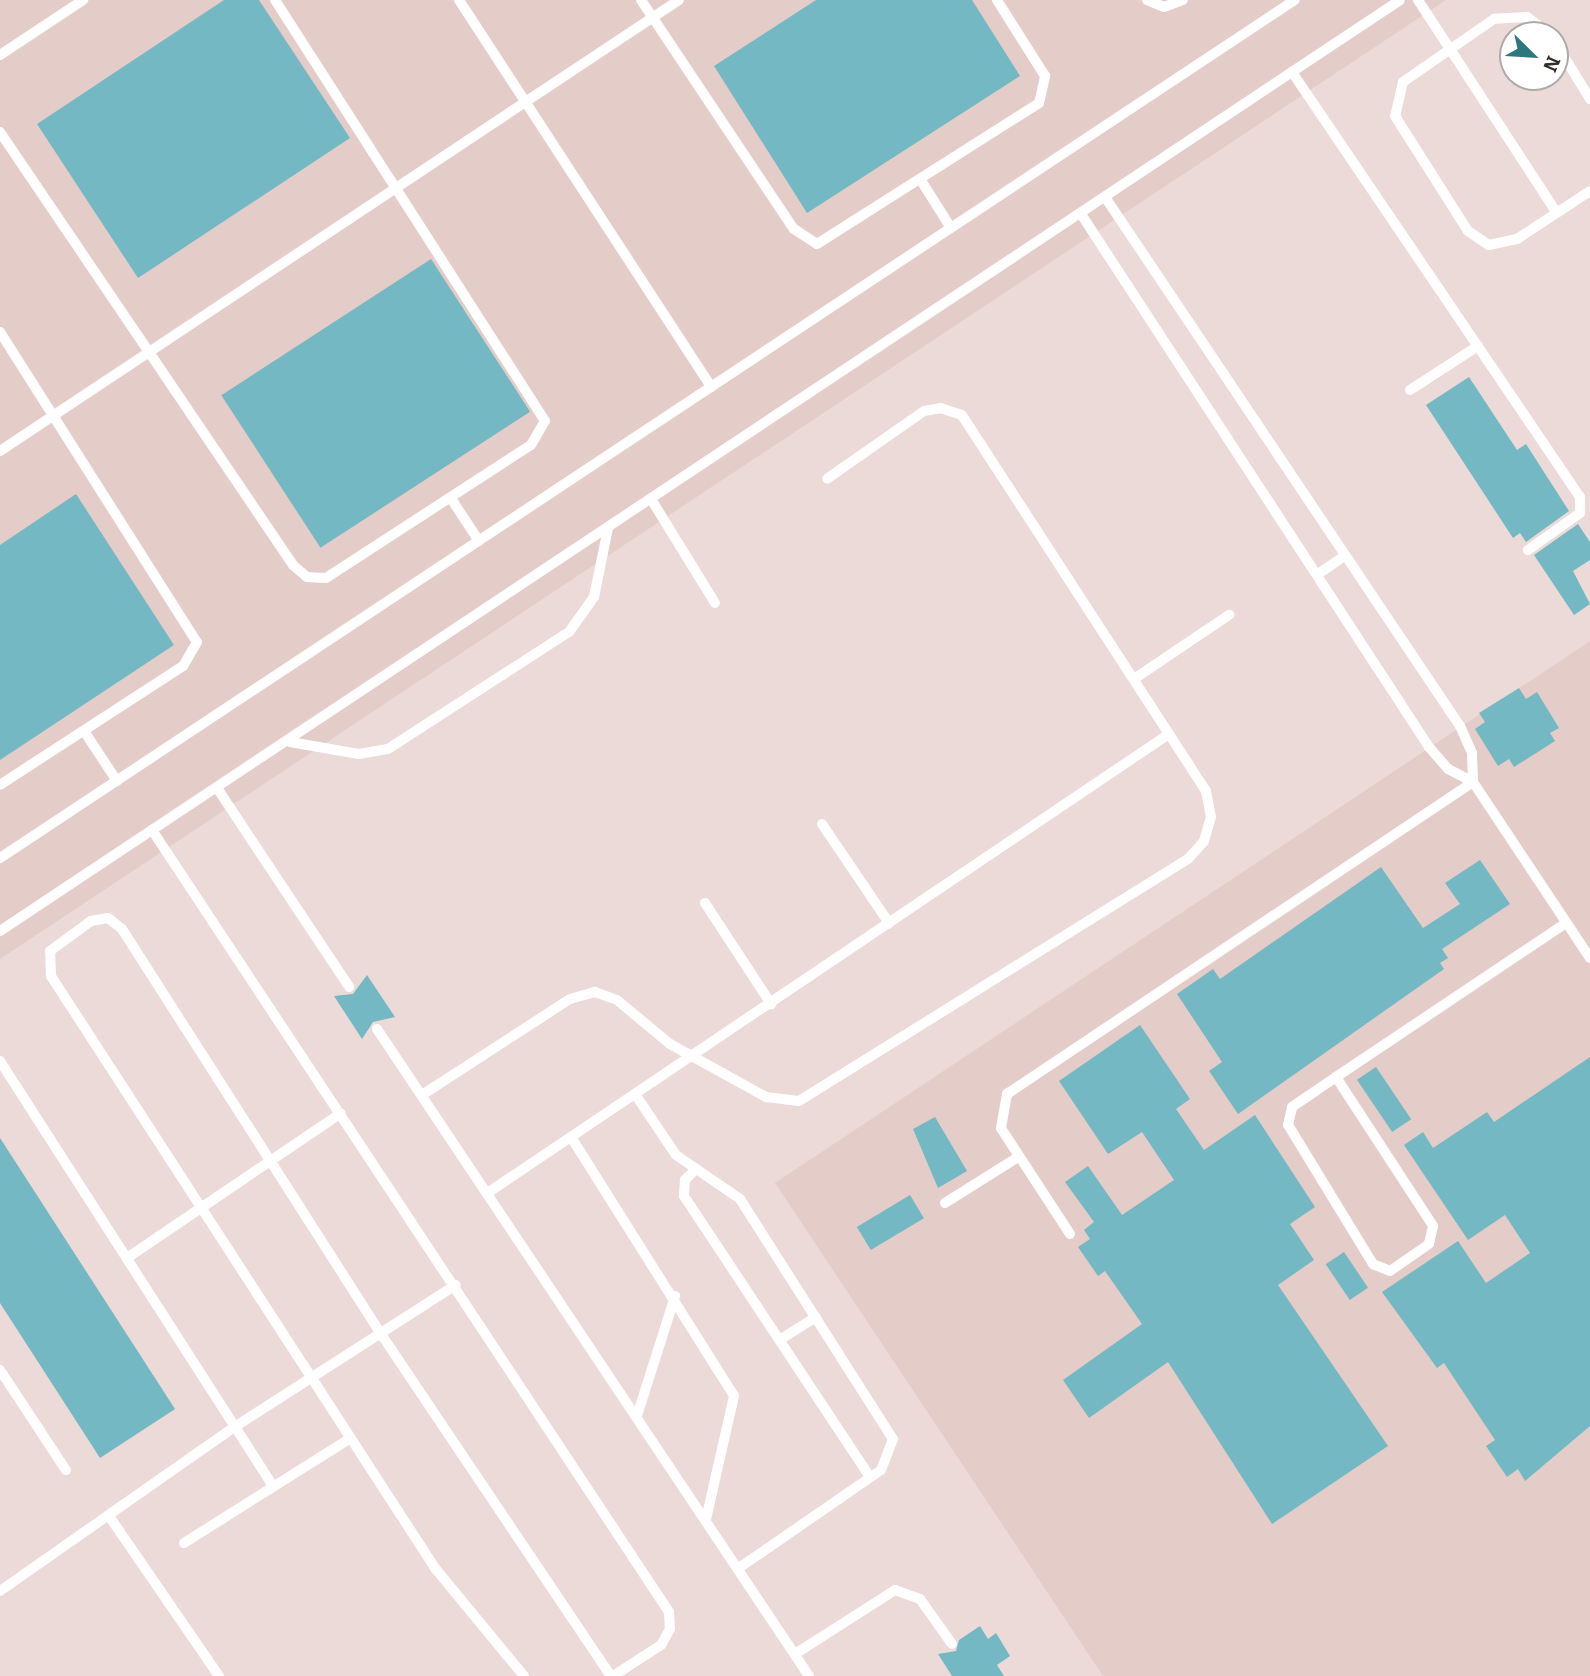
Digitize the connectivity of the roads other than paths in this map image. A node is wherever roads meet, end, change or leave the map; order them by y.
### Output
1 (83, 0) edge
2 (275, 0) edge
3 (459, 0) edge
4 (641, 0) edge
5 (679, 0) edge
6 (997, 0) edge
7 (1147, 0) edge
8 (1184, 0) edge
9 (1295, 0) edge
10 (1400, 0) edge
11 (1418, 0) edge
12 (653, 17) junction
13 (1532, 21) edge
14 (1450, 48) junction
15 (0, 55) edge
16 (1569, 64) edge
17 (1292, 72) junction
18 (1590, 99) edge
19 (526, 102) junction
20 (0, 132) edge
21 (922, 182) junction
22 (397, 187) junction
23 (1590, 191) edge
24 (1105, 197) junction
25 (1557, 213) junction
26 (1080, 214) junction
27 (951, 228) junction
28 (0, 332) edge
29 (1478, 346) junction
30 (149, 352) junction
31 (711, 387) junction
32 (1410, 390) dead end
33 (56, 414) junction
34 (0, 451) edge
35 (827, 479) dead end
36 (651, 499) junction
37 (452, 500) junction
38 (608, 528) junction
39 (479, 541) junction
40 (1528, 550) dead end
41 (1343, 557) junction
42 (1318, 574) junction
43 (715, 603) dead end
44 (1229, 615) dead end
45 (1133, 679) junction
46 (84, 730) junction
47 (1169, 734) junction
48 (290, 742) junction
49 (117, 781) junction
50 (1473, 782) junction
51 (0, 785) edge
52 (217, 788) junction
53 (822, 824) dead end
54 (152, 830) junction
55 (0, 858) edge
56 (705, 903) dead end
57 (889, 923) junction
58 (1566, 923) junction
59 (0, 931) edge
60 (1590, 958) edge
61 (349, 986) dead end
62 (771, 1004) junction
63 (377, 1029) dead end
64 (692, 1058) junction
65 (0, 1061) edge
66 (1336, 1077) junction
67 (635, 1094) junction
68 (422, 1095) junction
69 (341, 1113) junction
70 (571, 1137) junction
71 (1018, 1157) junction
72 (270, 1161) junction
73 (696, 1169) junction
74 (489, 1192) junction
75 (945, 1203) dead end
76 (201, 1209) junction
77 (1070, 1234) dead end
78 (127, 1258) junction
79 (456, 1285) junction
80 (675, 1296) junction
81 (816, 1317) junction
82 (379, 1331) junction
83 (781, 1339) junction
84 (0, 1370) edge
85 (309, 1376) junction
86 (637, 1416) junction
87 (236, 1426) junction
88 (351, 1438) junction
89 (66, 1470) dead end
90 (870, 1477) junction
91 (273, 1486) junction
92 (109, 1516) junction
93 (706, 1519) junction
94 (184, 1543) dead end
95 (738, 1568) junction
96 (0, 1591) edge
97 (953, 1644) dead end
98 (794, 1654) junction
99 (219, 1676) edge
100 (524, 1676) edge
101 (612, 1676) edge
102 (809, 1676) edge

1 - 15 lane
2 - 22 lane
3 - 19 lane
4 - 12 lane
5 - 12 lane
6 - 21 lane
7 - 8 lane
9 - 27 lane
10 - 17 lane
11 - 14 lane
12 - 19 lane
12 - 21 lane
13 - 14 lane
14 - 25 lane
14 - 25 lane
16 - 18 lane
17 - 24 lane
17 - 29 lane
19 - 22 lane
19 - 31 lane
20 - 30 lane
21 - 27 lane
22 - 30 lane
22 - 37 lane
23 - 25 lane
24 - 26 lane
24 - 41 lane
26 - 36 lane
26 - 42 lane
27 - 31 lane
28 - 33 lane
29 - 32 lane
29 - 40 lane
30 - 33 lane
30 - 37 lane
31 - 39 lane
33 - 34 lane
33 - 46 lane
35 - 45 lane
36 - 38 lane
36 - 43 lane
37 - 39 lane
38 - 48 lane
38 - 48 lane
39 - 49 lane
41 - 42 lane
41 - 50 lane
42 - 50 lane
44 - 45 lane
45 - 47 lane
46 - 49 lane
46 - 51 lane
47 - 57 lane
47 - 64 lane
48 - 52 lane
49 - 55 lane
50 - 58 lane
50 - 71 lane
52 - 54 lane
52 - 61 lane
53 - 57 lane
54 - 59 lane
54 - 69 lane
56 - 62 lane
57 - 62 lane
58 - 60 lane
58 - 66 lane
62 - 64 lane
63 - 68 lane
64 - 67 lane
64 - 68 lane
65 - 78 lane
66 - 66 lane
67 - 70 lane
67 - 73 lane
68 - 74 lane
69 - 72 lane
69 - 79 lane
70 - 74 lane
70 - 80 lane
71 - 75 lane
71 - 77 lane
72 - 76 lane
72 - 76 lane
72 - 82 lane
73 - 81 lane
73 - 83 lane
74 - 86 lane
76 - 78 lane
76 - 85 lane
78 - 87 lane
79 - 82 lane
79 - 101 lane
80 - 86 lane
80 - 93 lane
81 - 83 lane
81 - 90 lane
82 - 85 lane
82 - 101 lane
83 - 90 lane
84 - 89 lane
85 - 87 lane
85 - 88 lane
86 - 93 lane
87 - 91 lane
87 - 92 lane
88 - 91 lane
88 - 100 lane
90 - 95 lane
91 - 94 lane
92 - 96 lane
92 - 99 lane
93 - 95 lane
95 - 98 lane
97 - 98 lane
98 - 102 lane

